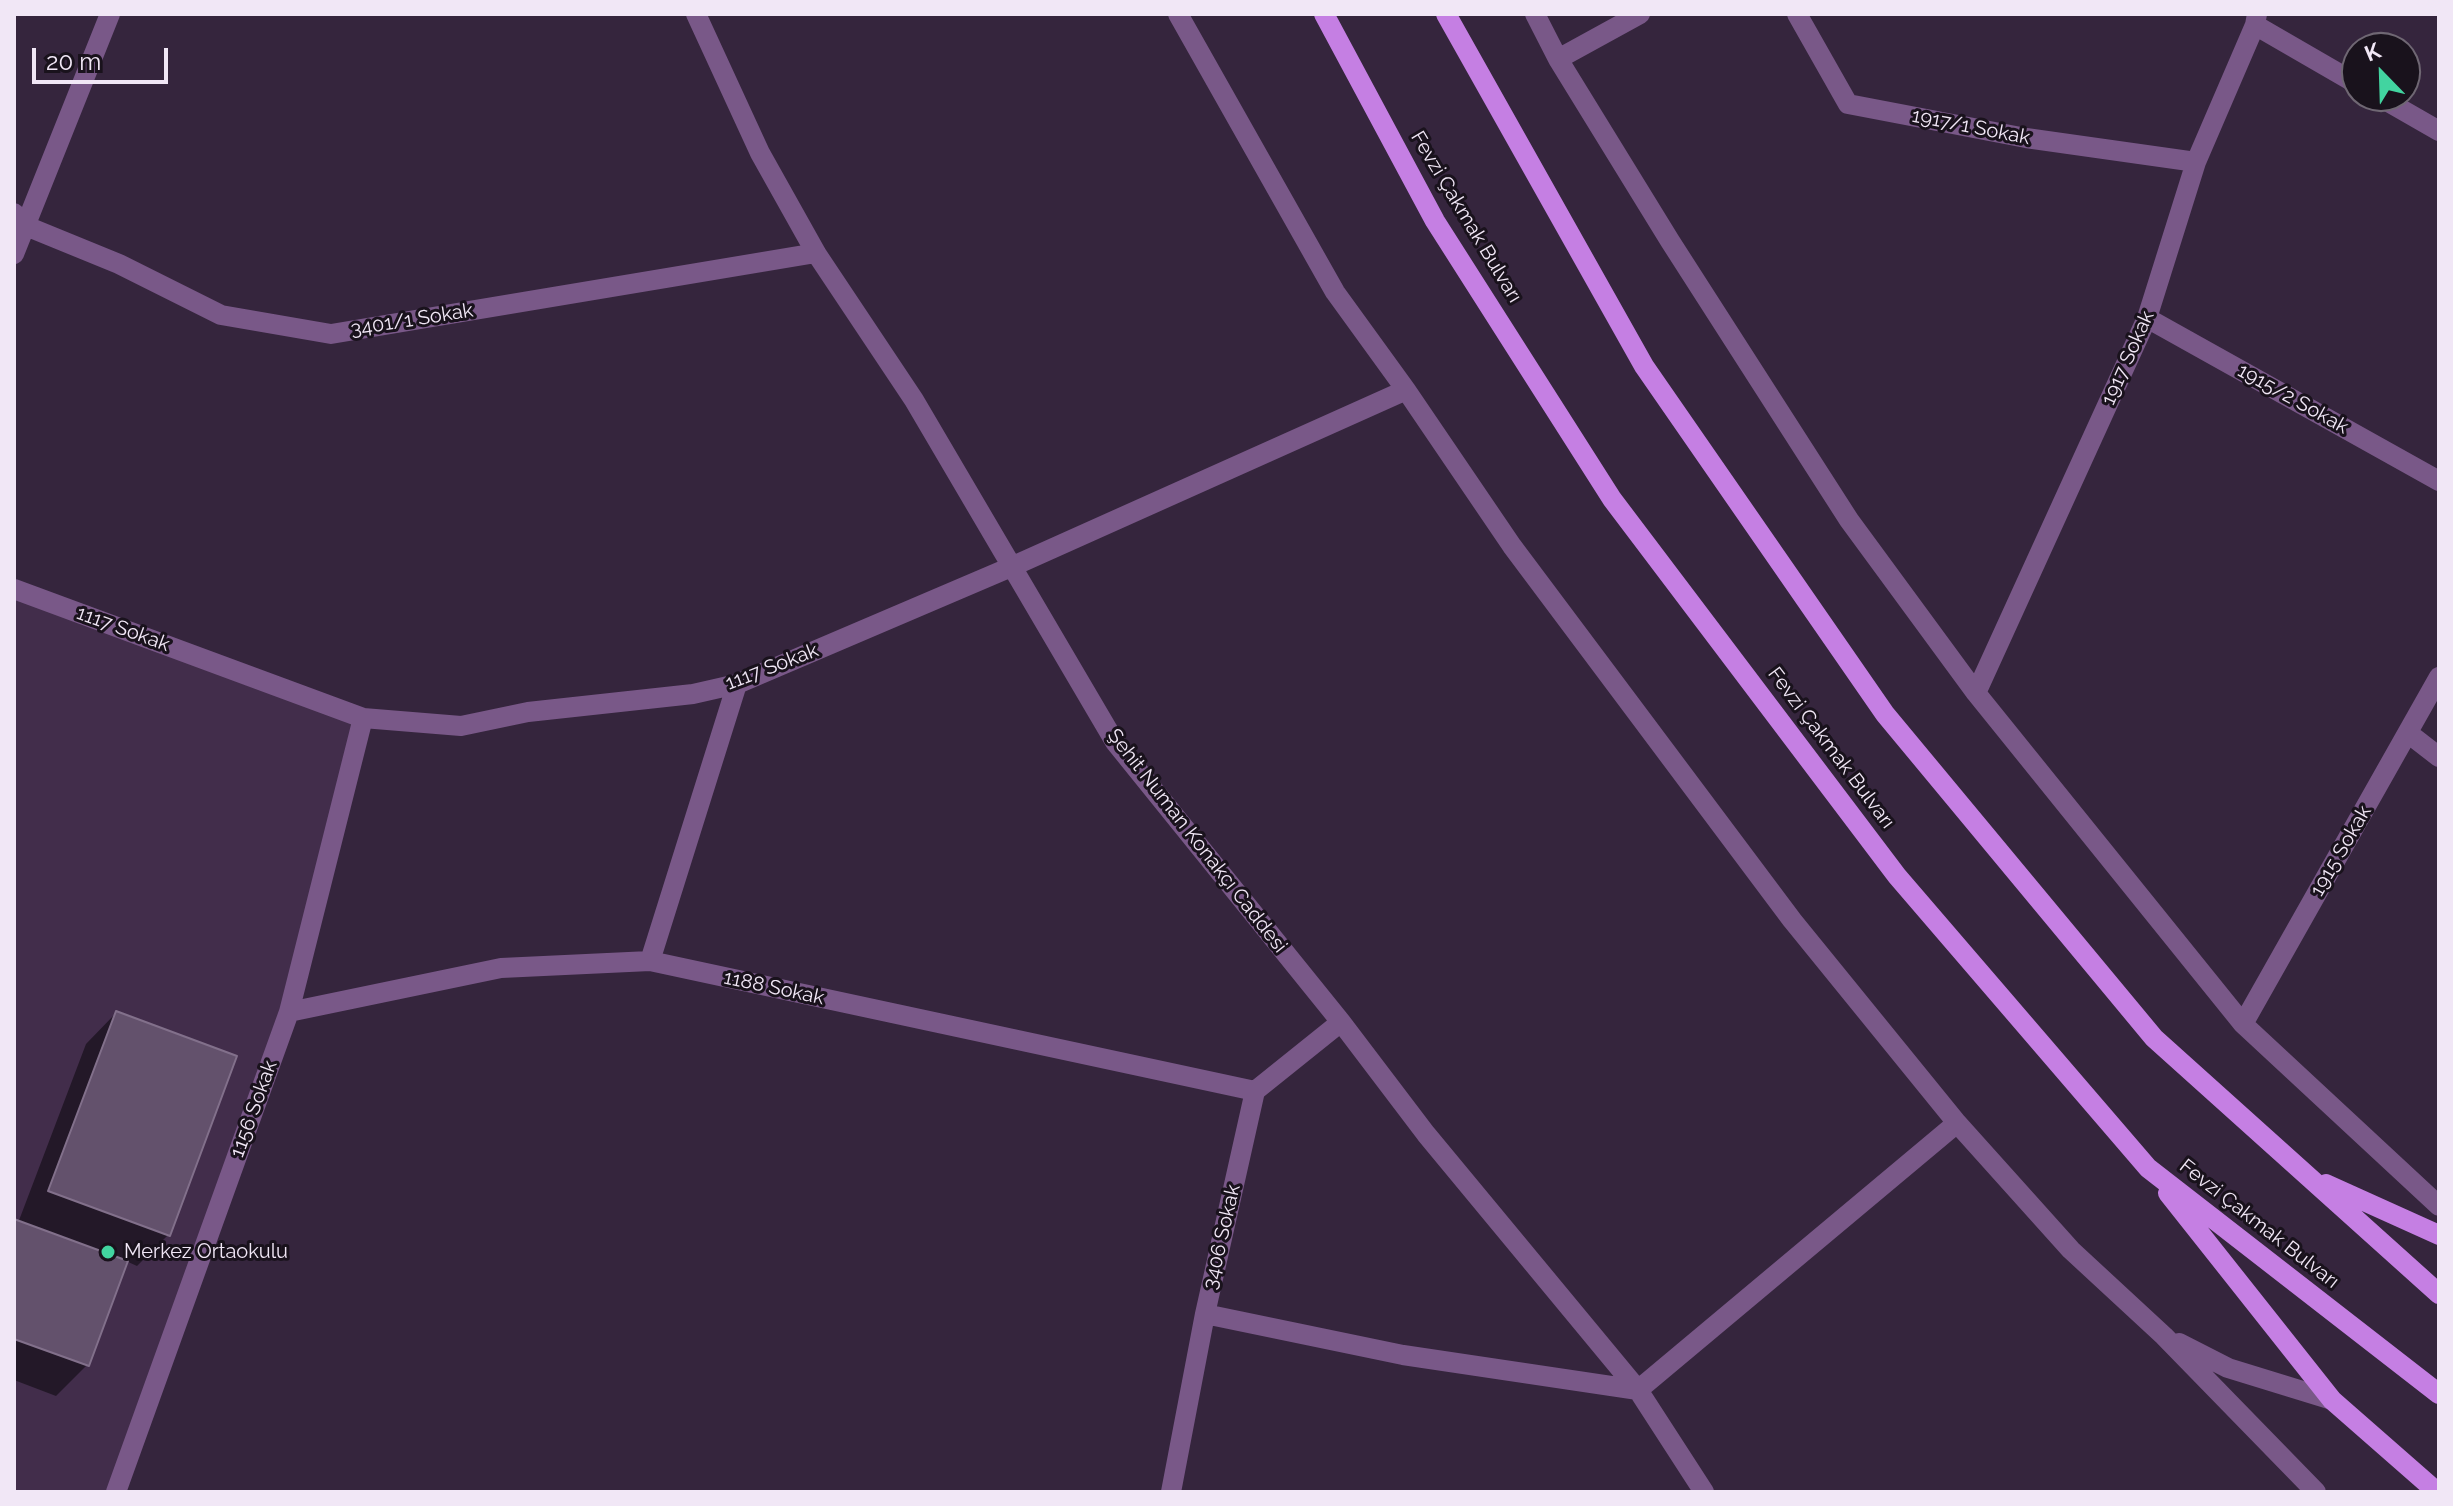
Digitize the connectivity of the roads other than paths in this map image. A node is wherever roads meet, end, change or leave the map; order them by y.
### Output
1 (110, 14) edge
2 (696, 14) edge
3 (1178, 14) edge
4 (1324, 14) edge
5 (1446, 14) edge
6 (1535, 14) edge
7 (1640, 14) edge
8 (1797, 14) edge
9 (2256, 20) edge
10 (1558, 59) junction
11 (2341, 74) edge
12 (2406, 112) edge
13 (2439, 131) edge
14 (2196, 162) junction
15 (20, 219) edge
16 (816, 253) junction
17 (14, 254) edge
18 (2147, 318) junction
19 (1406, 390) junction
20 (2439, 481) edge
21 (1011, 567) junction
22 (14, 589) edge
23 (2439, 677) edge
24 (737, 684) junction
25 (1976, 693) junction
26 (363, 718) junction
27 (2408, 733) junction
28 (2439, 757) edge
29 (650, 961) junction
30 (289, 1012) junction
31 (1341, 1022) junction
32 (2243, 1024) junction
33 (1255, 1091) junction
34 (1957, 1123) junction
35 (2148, 1168) junction
36 (2309, 1175) junction
37 (2439, 1206) edge
38 (2439, 1235) edge
39 (2439, 1294) edge
40 (1205, 1314) junction
41 (2164, 1336) junction
42 (1638, 1390) junction
43 (2439, 1394) edge
44 (2332, 1400) junction
45 (116, 1492) edge
46 (1171, 1492) edge
47 (1704, 1492) edge
48 (2316, 1492) edge
49 (2437, 1492) edge

1 - 15 street
2 - 16 street, Şehit Numan Konakçı Caddesi
3 - 19 street
4 - 35 main road, Fevzi Çakmak Bulvarı
5 - 36 main road
6 - 10 street
7 - 10 street
8 - 14 street, 1917/1 Sokak
9 - 11 street
9 - 14 street, 1917 Sokak
10 - 25 street
12 - 13 street
14 - 18 street, 1917 Sokak
15 - 16 street, 3401/1 Sokak
15 - 17 street
16 - 21 street, Şehit Numan Konakçı Caddesi
18 - 20 street, 1915/2 Sokak
18 - 25 street, 1917 Sokak
19 - 21 street, 1117 Sokak
19 - 34 street
21 - 24 street, 1117 Sokak
21 - 31 street, Şehit Numan Konakçı Caddesi
22 - 26 street, 1117 Sokak
23 - 27 street, 1915 Sokak
24 - 26 street, 1117 Sokak
24 - 29 street
25 - 32 street
26 - 30 street, 1156 Sokak
27 - 28 street
27 - 32 street, 1915 Sokak
29 - 30 street, 1188 Sokak
29 - 33 street, 1188 Sokak
30 - 45 street, 1156 Sokak
31 - 33 street
31 - 42 street, Şehit Numan Konakçı Caddesi
32 - 37 street
33 - 40 street, 3406 Sokak
34 - 41 street
34 - 42 street
35 - 43 main road, Fevzi Çakmak Bulvarı
35 - 44 main road
36 - 38 main road
36 - 39 main road
40 - 42 street
40 - 46 street, 3406 Sokak
41 - 44 street
41 - 48 street
42 - 47 street, Şehit Numan Konakçı Caddesi
44 - 49 main road

